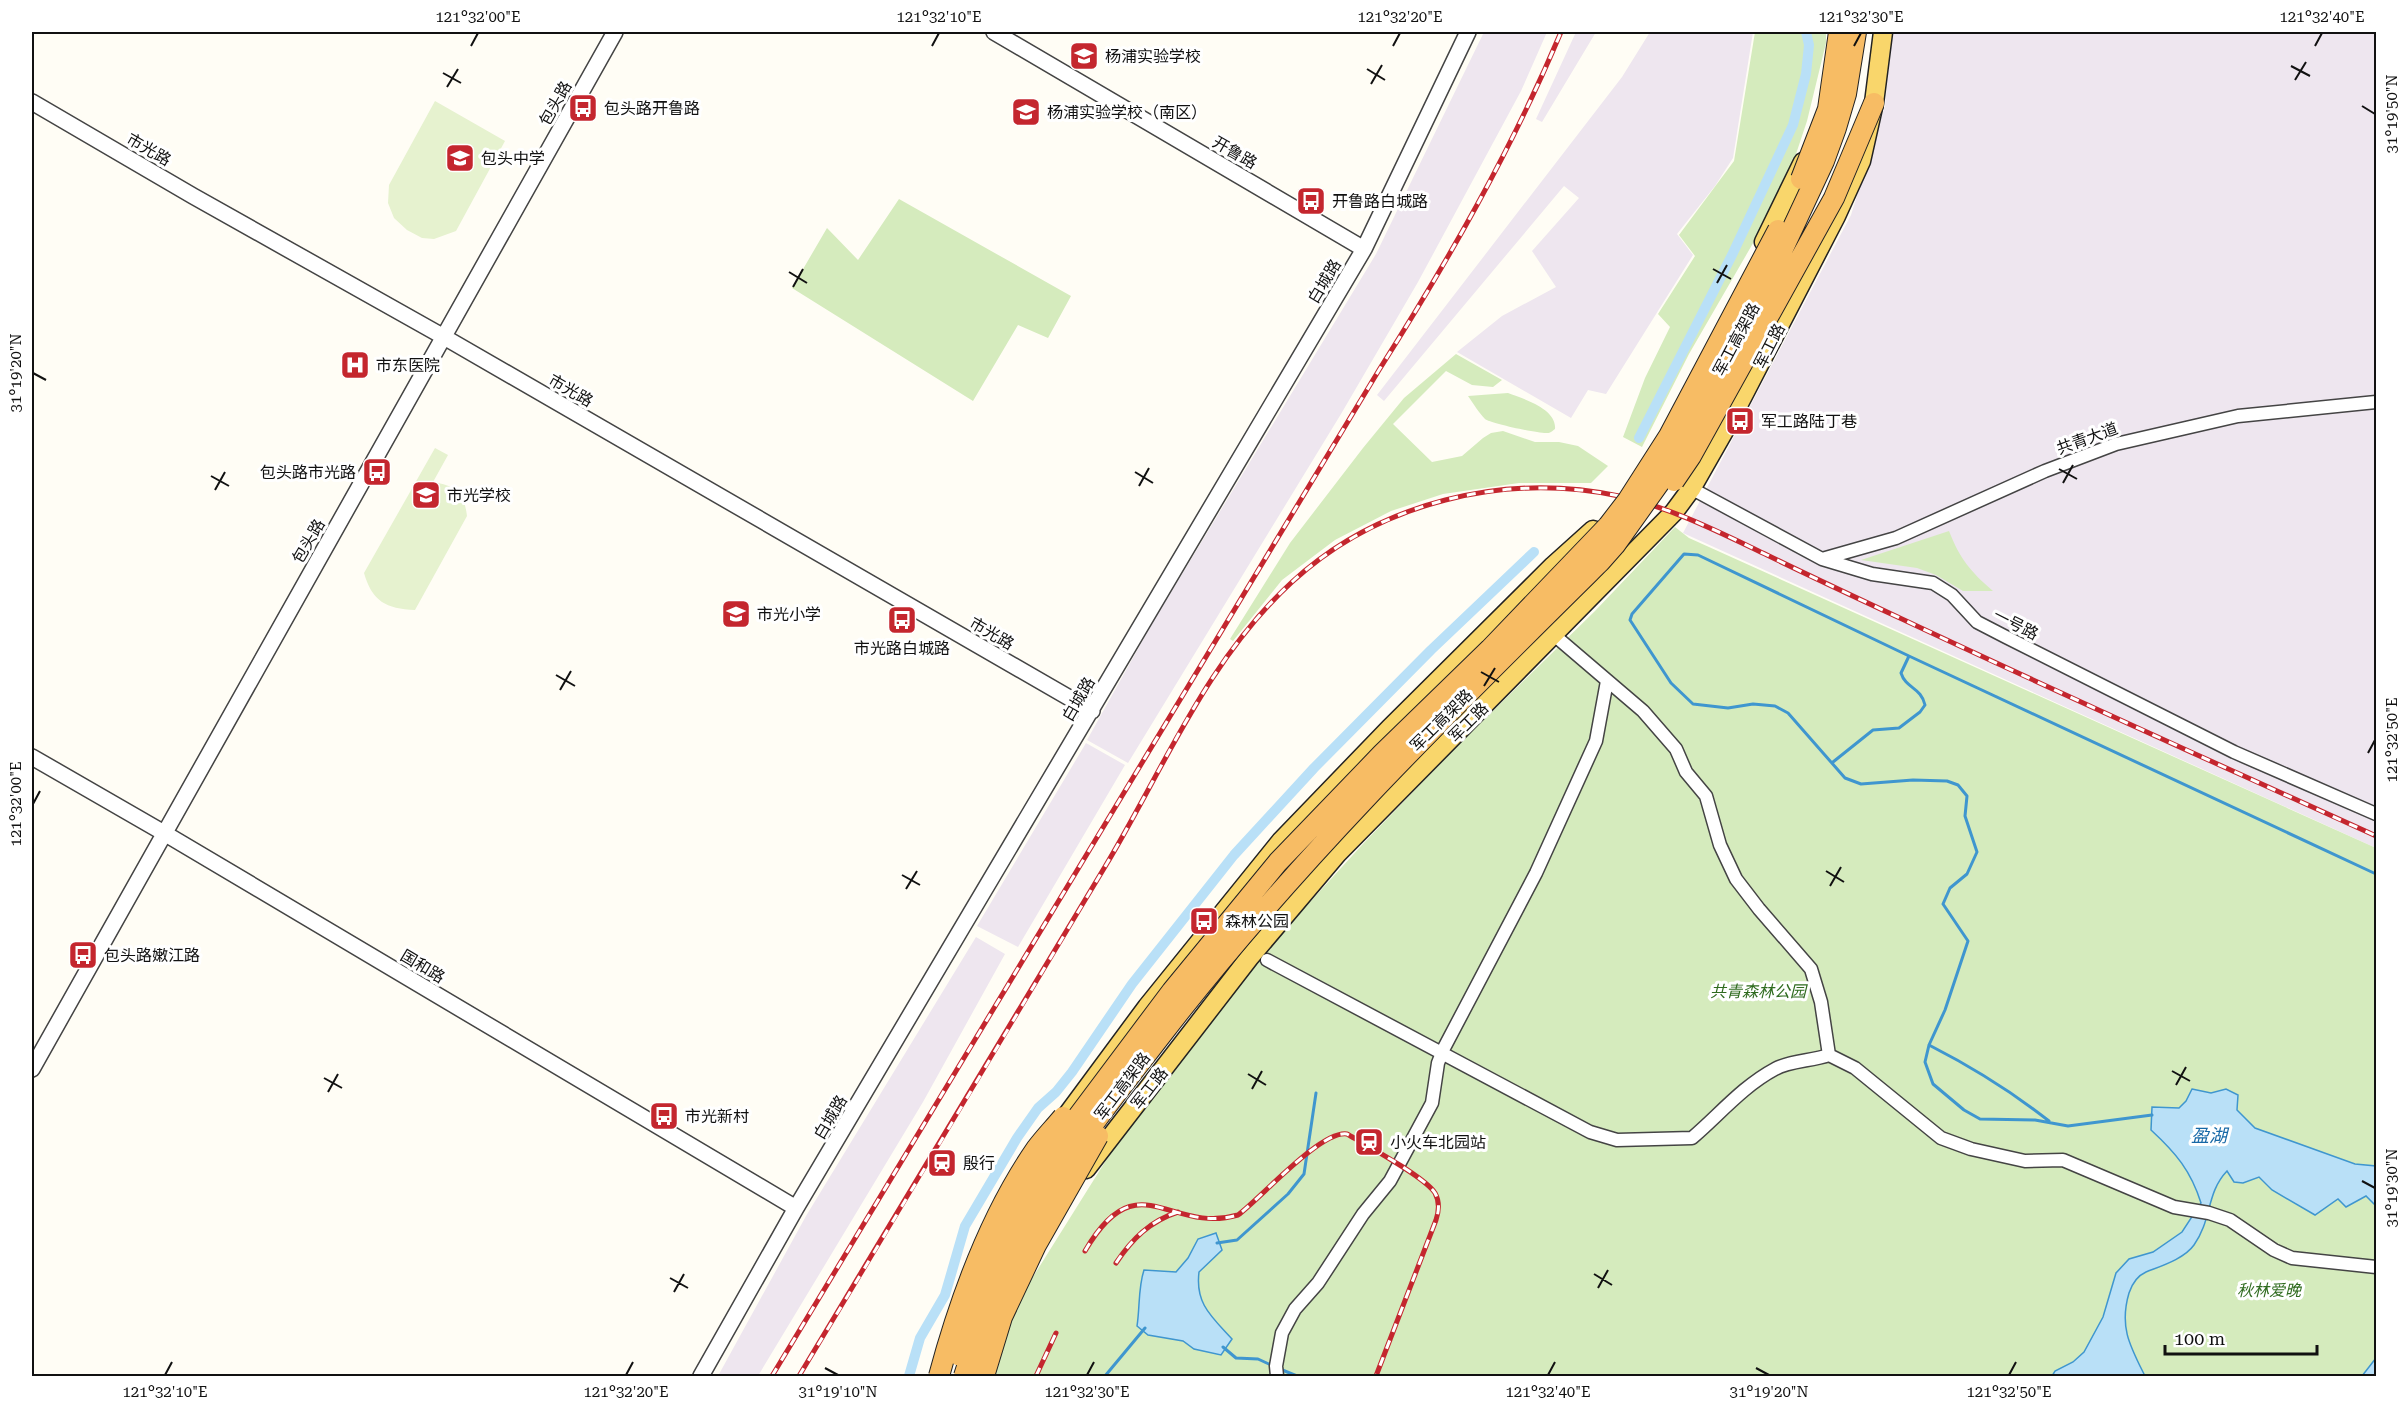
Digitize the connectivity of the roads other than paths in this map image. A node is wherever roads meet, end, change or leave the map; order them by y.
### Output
1 (615, 32) edge
2 (994, 32) edge
3 (1468, 32) edge
4 (1841, 32) edge
5 (1856, 32) edge
6 (1883, 32) edge
7 (32, 102) edge
8 (1874, 103) junction
9 (1364, 249) junction
10 (444, 336) junction
11 (2376, 402) edge
12 (1649, 461) junction
13 (1691, 489) junction
14 (1616, 545) junction
15 (1822, 559) junction
16 (1554, 635) junction
17 (1607, 681) junction
18 (1092, 711) junction
19 (32, 757) edge
20 (2376, 814) edge
21 (164, 833) junction
22 (1267, 960) dead end
23 (1145, 1027) junction
24 (1441, 1054) junction
25 (1828, 1054) junction
26 (32, 1069) edge
27 (1134, 1070) junction
28 (796, 1208) junction
29 (2376, 1267) edge
30 (701, 1377) edge
31 (939, 1377) edge
32 (951, 1377) edge
33 (964, 1377) edge
34 (978, 1377) edge
35 (984, 1377) edge
36 (1277, 1377) edge

1 - 10 street, 包头路
2 - 9 street, 开鲁路
3 - 9 street, 白城路
4 - 12 main road
4 - 23 highway, 军工高架路, bridge
5 - 14 highway, 军工高架路, bridge
6 - 8 main road, 军工路
7 - 10 street, 市光路
8 - 13 main road, 军工路
8 - 14 highway, bridge
9 - 18 street, 白城路
10 - 18 street, 市光路
10 - 21 street, 包头路
11 - 15 street, 共青大道
12 - 13 street, 一号路
12 - 31 main road
13 - 15 street, 一号路
13 - 16 main road, 军工路
14 - 27 highway, 军工高架路, bridge
15 - 20 street, 一号路
16 - 17 street
16 - 34 main road, 军工路
17 - 24 street
17 - 25 street
18 - 28 street, 白城路
19 - 21 street, 国和路
21 - 26 street, 包头路
21 - 28 street, 国和路
22 - 24 street
23 - 31 highway, bridge
23 - 32 highway, 军工高架路, bridge
24 - 25 street
24 - 36 street
25 - 29 street
27 - 33 highway, 军工高架路, bridge
27 - 35 highway, bridge
28 - 30 street, 白城路

